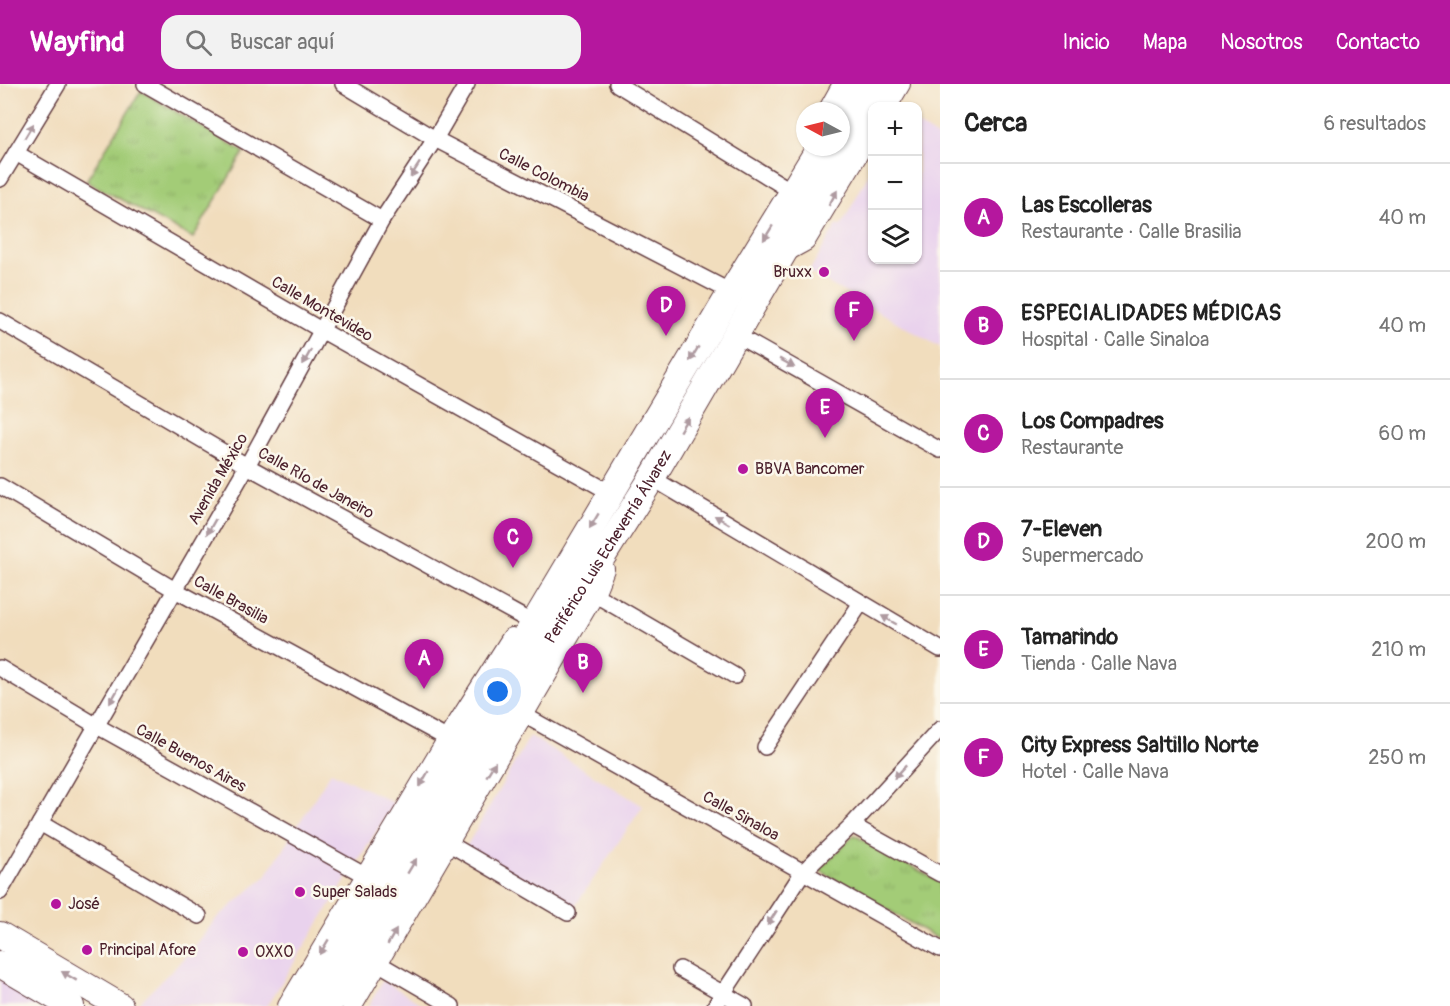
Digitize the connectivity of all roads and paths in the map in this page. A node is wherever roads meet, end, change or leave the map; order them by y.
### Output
1 (57, 84) edge
2 (145, 84) edge
3 (343, 84) edge
4 (467, 84) edge
5 (617, 84) edge
6 (843, 84) edge
7 (860, 84) edge
8 (882, 84) edge
9 (900, 84) edge
10 (833, 102) edge
11 (849, 102) edge
12 (889, 102) edge
13 (868, 138) edge
14 (435, 139) junction
15 (16, 153) junction
16 (806, 156) edge
17 (815, 156) edge
18 (0, 178) edge
19 (797, 187) junction
20 (382, 220) junction
21 (780, 255) junction
22 (731, 292) junction
23 (0, 321) edge
24 (321, 330) junction
25 (736, 335) junction
26 (940, 450) edge
27 (247, 466) junction
28 (652, 478) junction
29 (0, 486) edge
30 (611, 493) junction
31 (620, 530) junction
32 (562, 576) junction
33 (175, 590) junction
34 (594, 594) junction
35 (861, 603) junction
36 (524, 618) junction
37 (940, 649) edge
38 (0, 668) edge
39 (735, 676) dead end
40 (509, 704) junction
41 (97, 726) junction
42 (940, 729) edge
43 (448, 739) junction
44 (765, 747) dead end
45 (40, 823) junction
46 (852, 825) junction
47 (448, 843) junction
48 (803, 872) junction
49 (940, 874) edge
50 (366, 876) junction
51 (0, 892) edge
52 (568, 913) dead end
53 (199, 916) dead end
54 (0, 935) edge
55 (940, 949) edge
56 (378, 963) junction
57 (0, 964) edge
58 (680, 969) dead end
59 (719, 1000) edge
60 (71, 1006) edge
61 (120, 1006) edge
62 (288, 1006) edge
63 (306, 1006) edge
64 (328, 1006) edge
65 (352, 1006) edge
66 (452, 1006) edge
67 (745, 1006) edge

15 -> 1 street
2 - 20 street
3 - 14 street, Calle Colombia
4 - 14 street, Avenida México
5 - 19 street
6 - 10 street
7 - 11 main road
8 - 21 main road, Periférico Luis Echeverría Álvarez
9 - 12 street
21 -> 13 street
14 -> 20 street, Avenida México
14 - 22 street, Calle Colombia
15 - 18 street
15 - 24 street, Calle Montevideo
16 - 19 street
17 - 19 main road, Periférico Luis Echeverría Álvarez
19 -> 22 main road, Periférico Luis Echeverría Álvarez
20 - 24 street, Avenida México
21 - 25 main road, Periférico Luis Echeverría Álvarez
22 -> 30 main road, Periférico Luis Echeverría Álvarez
23 - 27 street, Calle Río de Janeiro
24 -> 27 street, Avenida México
24 - 30 street, Calle Montevideo
25 -> 26 street
28 -> 25 main road, Periférico Luis Echeverría Álvarez
27 -> 33 street, Avenida México
27 - 36 street, Calle Río de Janeiro
28 - 31 main road, Periférico Luis Echeverría Álvarez
35 -> 28 street
29 - 33 street, Calle Brasilia
30 -> 32 main road, Periférico Luis Echeverría Álvarez
31 - 34 street
31 - 40 main road, Periférico Luis Echeverría Álvarez
32 - 36 street, Periférico Luis Echeverría Álvarez
32 - 40 main road, Periférico Luis Echeverría Álvarez
33 -> 41 street, Avenida México
33 - 43 street, Calle Brasilia
34 - 39 street
34 - 40 street
37 -> 35 street
35 - 44 street
36 - 43 street, Periférico Luis Echeverría Álvarez
38 - 41 street, Calle Buenos Aires
47 -> 40 street
40 - 48 street, Calle Sinaloa
40 - 63 main road, Periférico Luis Echeverría Álvarez
64 -> 40 main road, Periférico Luis Echeverría Álvarez
41 - 45 street, Avenida México
41 - 50 street, Calle Buenos Aires
42 -> 46 street
43 -> 50 street, Periférico Luis Echeverría Álvarez
45 - 51 street, Avenida México
45 - 53 street
46 - 48 street
46 - 49 street
47 - 52 street
56 -> 47 street
48 - 55 street, Calle Sinaloa
48 -> 59 street
50 -> 62 street, Periférico Luis Echeverría Álvarez
61 -> 54 main road
56 - 65 street
56 - 66 street
57 - 60 main road
58 - 59 street
59 - 67 street

